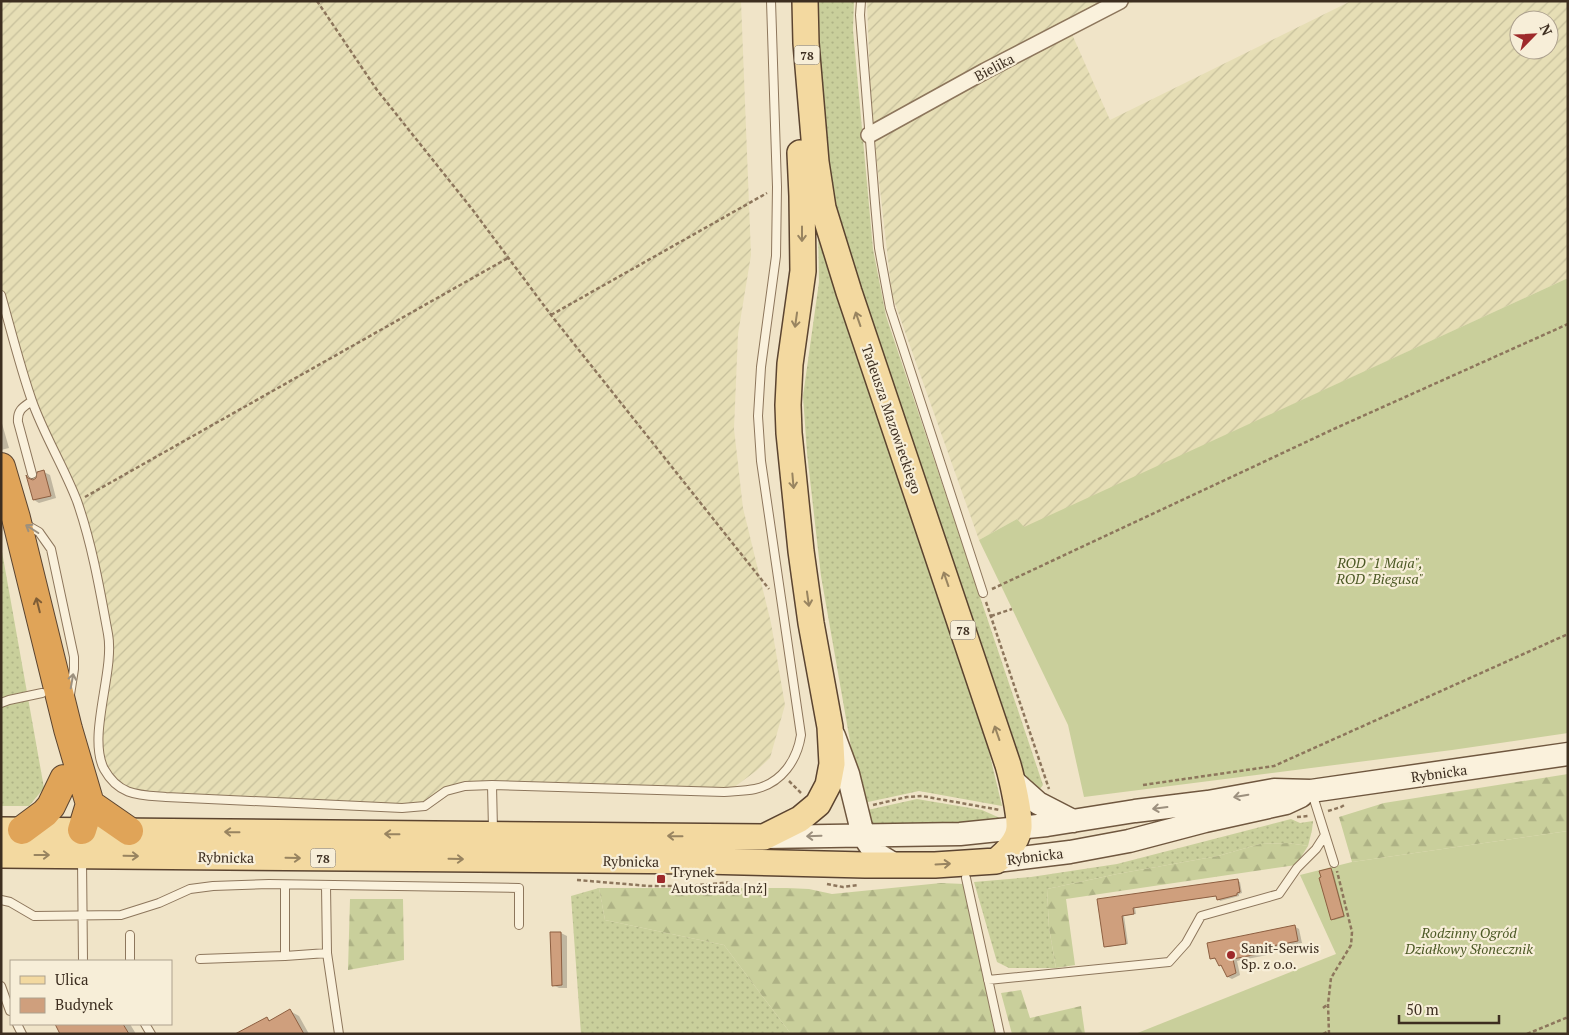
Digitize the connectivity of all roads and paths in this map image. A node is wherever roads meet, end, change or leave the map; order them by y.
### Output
1 (318, 1) edge
2 (771, 1) edge
3 (794, 1) edge
4 (805, 1) edge
5 (861, 1) edge
6 (1120, 1) edge
7 (869, 135) junction
8 (778, 187) junction
9 (508, 258) junction
10 (1, 295) edge
11 (551, 315) junction
12 (1568, 324) edge
13 (32, 401) junction
14 (1, 467) edge
15 (32, 474) dead end
16 (77, 501) junction
17 (8, 529) edge
18 (780, 591) junction
19 (983, 593) junction
20 (1012, 609) dead end
21 (991, 616) junction
22 (1568, 634) edge
23 (42, 693) junction
24 (1, 703) edge
25 (830, 727) junction
26 (1568, 754) edge
27 (783, 774) junction
28 (64, 779) junction
29 (1011, 779) junction
30 (492, 785) junction
31 (1143, 785) dead end
32 (1311, 791) junction
33 (1050, 792) dead end
34 (804, 795) dead end
35 (90, 804) junction
36 (870, 806) dead end
37 (1013, 820) junction
38 (1074, 822) junction
39 (11, 830) edge
40 (129, 831) junction
41 (493, 835) junction
42 (863, 835) junction
43 (1326, 835) junction
44 (764, 837) junction
45 (82, 843) junction
46 (1, 855) edge
47 (996, 861) junction
48 (1334, 863) joint
49 (895, 865) junction
50 (966, 878) dead end
51 (613, 882) dead end
52 (735, 882) dead end
53 (285, 885) junction
54 (326, 886) junction
55 (1, 900) edge
56 (82, 916) junction
57 (519, 925) dead end
58 (130, 935) dead end
59 (327, 953) junction
60 (285, 956) junction
61 (200, 959) dead end
62 (83, 960) edge
63 (130, 960) edge
64 (988, 980) junction
65 (1, 986) edge
66 (1328, 1004) junction
67 (1323, 1008) dead end
68 (10, 1009) edge
69 (1568, 1017) edge
70 (1329, 1032) edge
71 (339, 1034) edge
72 (1000, 1034) edge
73 (1323, 1034) edge
74 (1527, 1034) edge

1 - 9 path
2 - 8 lane
3 -> 25 main road, 78
29 -> 4 main road, Tadeusza Mazowieckiego / 78
5 - 7 lane
6 - 7 street, Bielika
7 - 19 lane
8 - 11 path
8 - 18 lane
9 - 11 path
9 - 16 path
10 - 13 lane
11 - 18 path
12 - 19 path
13 - 15 lane
13 - 16 lane
14 - 17 highway
16 - 30 lane
17 - 23 highway
35 -> 17 highway
18 - 27 lane
19 - 21 path
20 - 21 path
21 - 33 path
22 - 31 path
23 - 24 lane
23 - 28 highway
25 - 42 main road
25 - 44 main road, 78
26 - 32 main road, Rybnicka
27 - 30 lane
27 - 34 path
28 - 39 highway
28 - 45 highway
29 - 37 main road, Tadeusza Mazowieckiego / 78
29 - 38 main road
30 - 41 lane
32 -> 38 main road, Rybnicka
32 - 43 lane
32 - 47 main road, Rybnicka
35 - 40 highway
35 - 45 highway
36 - 37 path
37 - 38 main road, Rybnicka
37 - 42 main road, Rybnicka
37 - 47 main road
39 - 45 main road, 78
41 -> 40 main road, 78
40 - 45 main road, 78
44 -> 41 main road, Rybnicka / 78
42 -> 44 main road, Rybnicka
42 - 49 main road
43 - 48 lane
43 - 64 lane
46 -> 45 main road, Rybnicka / 78
45 -> 49 main road, Rybnicka / 78
45 - 56 lane
49 -> 47 main road, Rybnicka / 78
48 - 66 path
50 - 64 lane
51 - 52 path
53 - 54 lane
53 - 56 lane
53 - 60 lane
54 - 57 lane
54 - 59 lane
55 - 56 lane
56 - 62 lane
58 - 63 lane
59 - 60 lane
59 - 71 lane
60 - 61 lane
64 - 72 lane
65 - 68 lane
66 - 67 path
66 - 70 path
69 - 74 path
70 - 73 path

